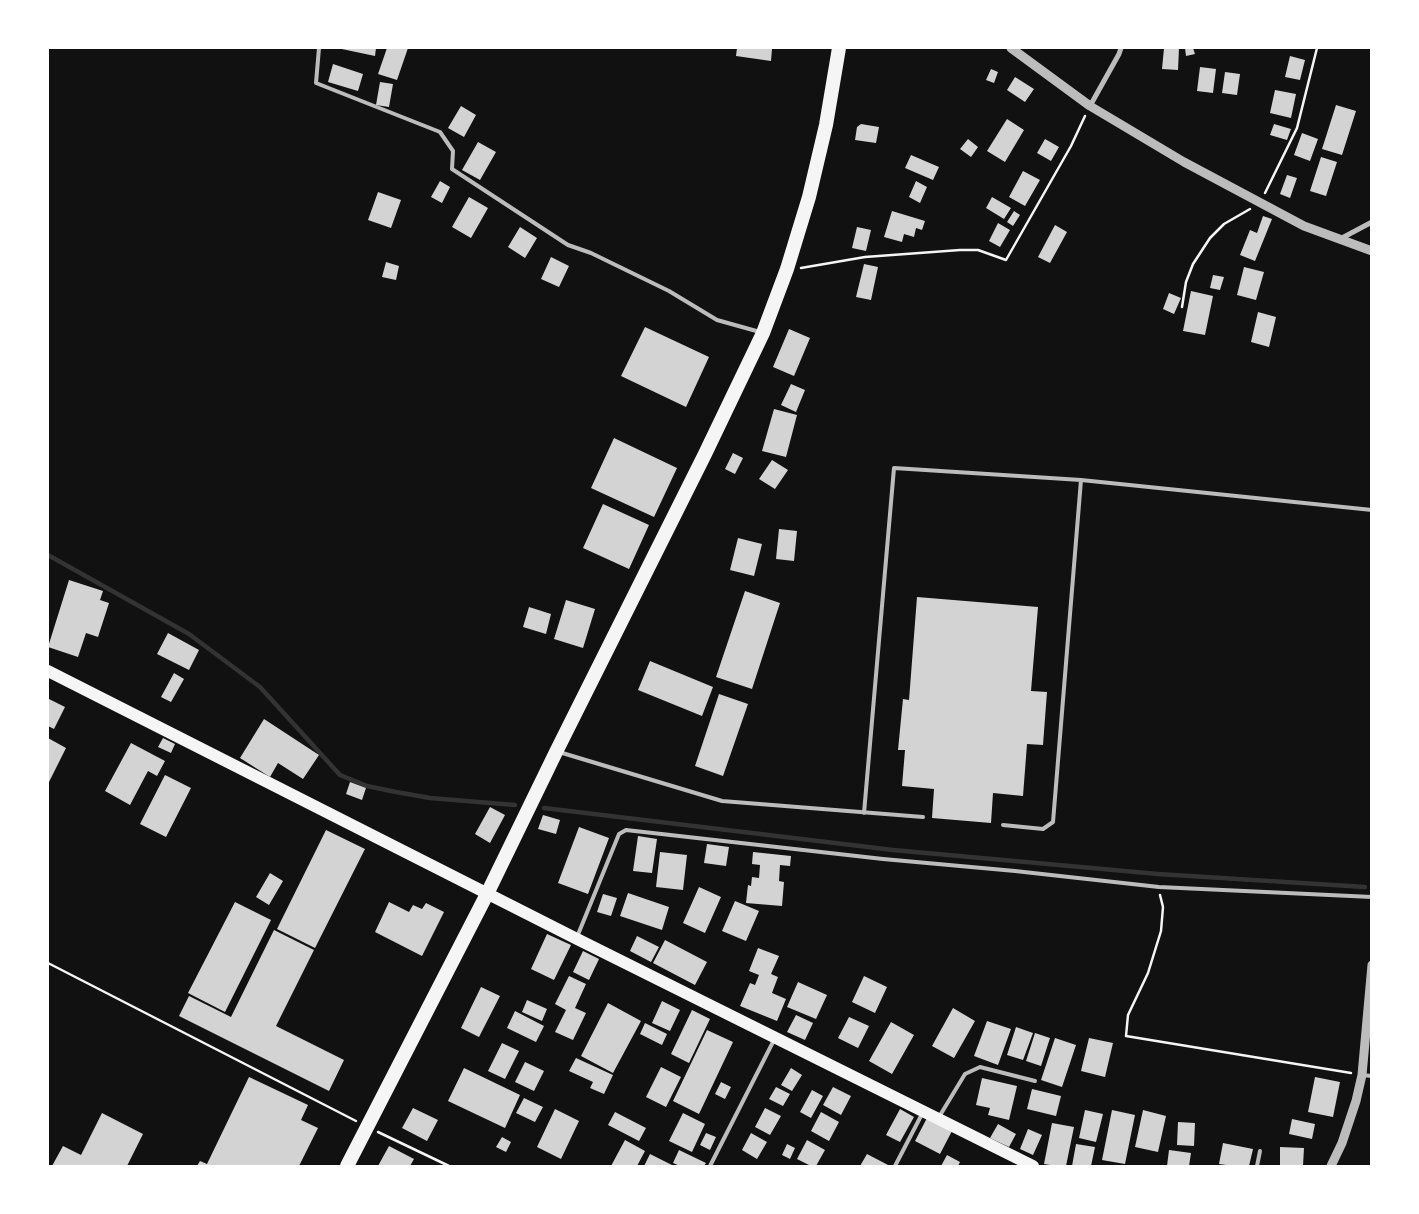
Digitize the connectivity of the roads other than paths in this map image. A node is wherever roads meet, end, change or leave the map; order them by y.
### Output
1 (319, 48) edge
2 (839, 48) edge
3 (1011, 48) edge
4 (1122, 48) edge
5 (1090, 106) junction
6 (1372, 222) edge
7 (1340, 240) junction
8 (1372, 251) edge
9 (763, 333) junction
10 (1080, 480) junction
11 (1372, 510) edge
12 (48, 671) edge
13 (556, 752) junction
14 (864, 813) junction
15 (923, 817) dead end
16 (1003, 825) dead end
17 (487, 894) junction
18 (1372, 897) edge
19 (576, 939) junction
20 (1372, 965) edge
21 (776, 1038) junction
22 (1362, 1074) junction
23 (1372, 1076) edge
24 (1035, 1081) dead end
25 (924, 1112) junction
26 (938, 1119) junction
27 (1260, 1151) dead end
28 (347, 1166) edge
29 (710, 1166) edge
30 (895, 1166) edge
31 (1033, 1166) edge
32 (1257, 1166) edge
33 (1331, 1166) edge

1 - 9 lane
2 - 9 highway
3 - 5 street
4 - 5 street
5 - 7 street
6 - 7 street
7 - 8 street
9 - 13 highway
10 - 11 lane
10 - 14 lane
10 - 16 lane
12 - 17 main road
13 - 14 lane
13 - 17 highway
14 - 15 lane
17 - 19 main road
17 - 28 highway
18 - 19 lane
19 - 21 main road
20 - 22 street
21 - 25 main road
21 - 29 lane
22 - 23 lane
22 - 33 street
24 - 26 lane
25 - 26 main road
25 - 30 lane
26 - 31 main road
27 - 32 lane

